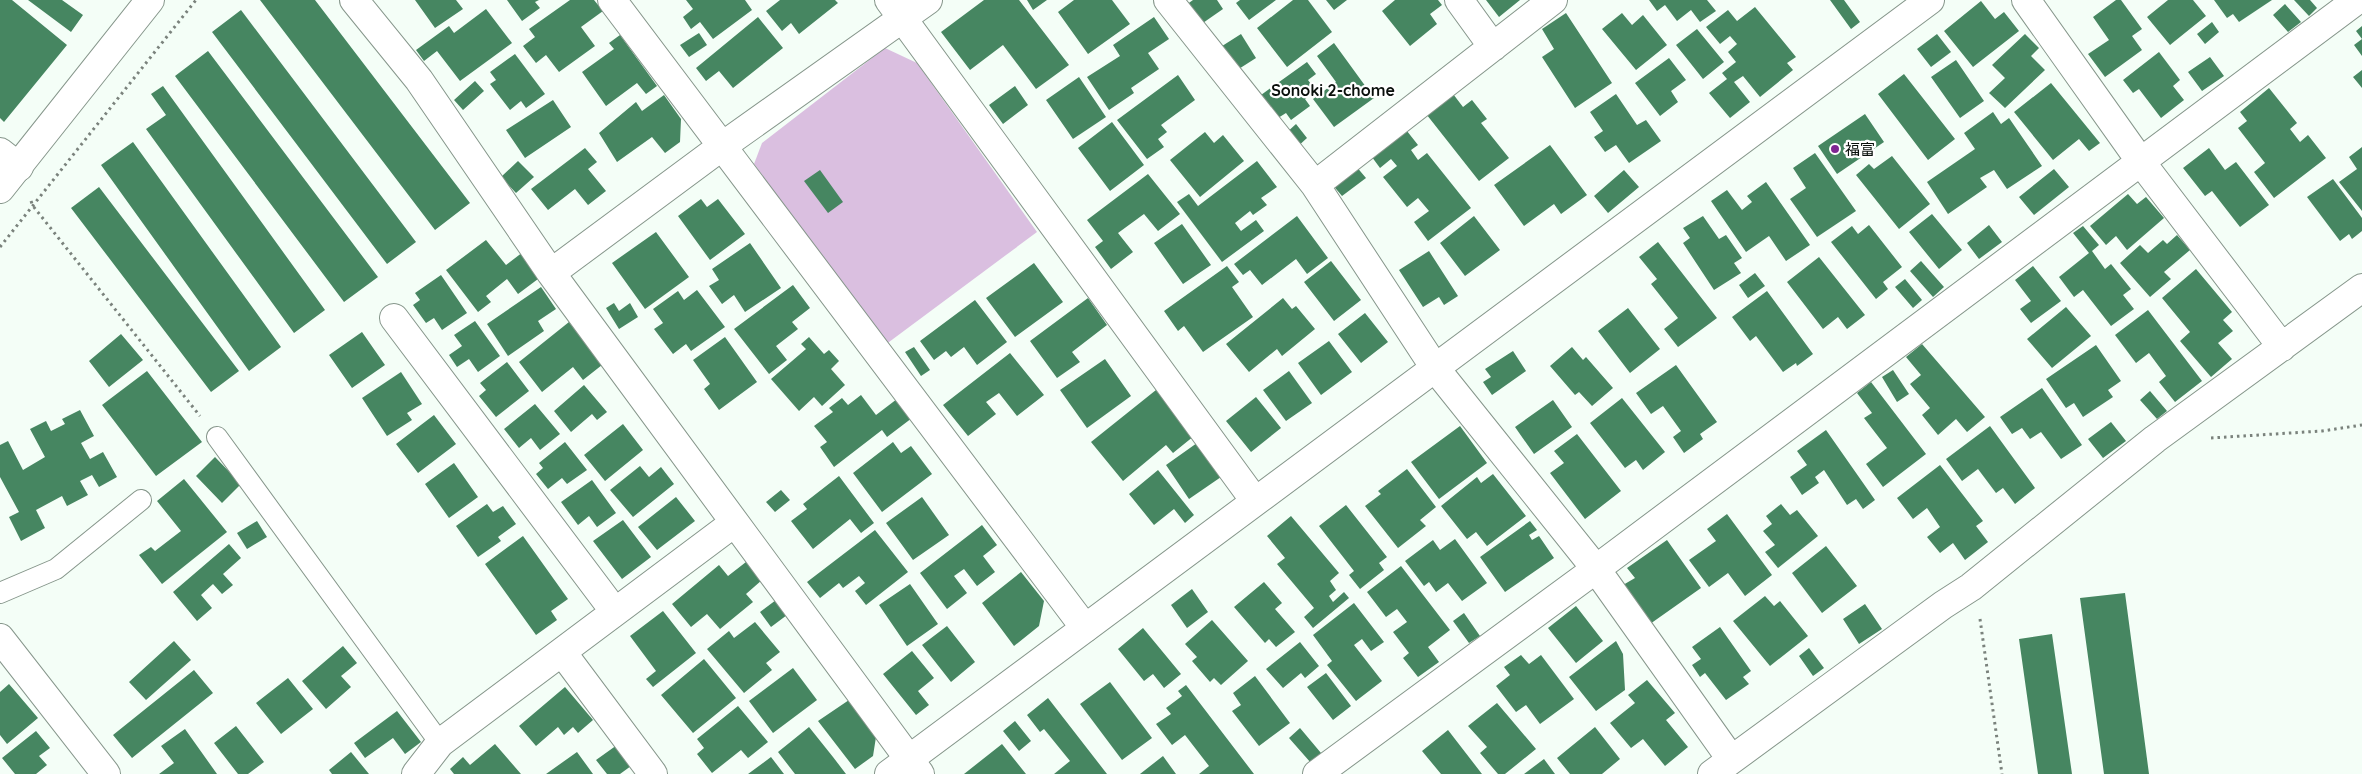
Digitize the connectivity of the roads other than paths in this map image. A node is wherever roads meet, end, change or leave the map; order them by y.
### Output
1 (150, 0) edge
2 (354, 0) edge
3 (612, 0) edge
4 (928, 0) edge
5 (1168, 0) edge
6 (1459, 0) edge
7 (1554, 0) edge
8 (1930, 0) edge
9 (2026, 0) edge
10 (2357, 0) edge
11 (896, 9) edge
12 (1493, 47) junction
13 (721, 147) junction
14 (9, 160) edge
15 (2141, 162) junction
16 (1315, 185) junction
17 (0, 189) edge
18 (551, 273) junction
19 (2362, 288) edge
20 (394, 318) dead end
21 (2282, 347) junction
22 (1435, 368) junction
23 (217, 437) road end
24 (141, 500) dead end
25 (1256, 501) junction
26 (734, 523) junction
27 (1596, 569) junction
28 (0, 593) edge
29 (615, 612) junction
30 (1085, 628) junction
31 (0, 638) edge
32 (562, 652) junction
33 (440, 743) junction
34 (1721, 767) edge
35 (906, 769) edge
36 (106, 774) edge
37 (416, 774) edge
38 (653, 774) edge
39 (1318, 774) edge

1 - 14 street
2 - 18 street
3 - 13 street
4 - 11 street
5 - 16 street
6 - 12 street
7 - 12 street
8 - 22 street
9 - 15 street
10 - 15 street
11 - 13 street
11 - 25 street
12 - 16 street
13 - 18 street
13 - 30 street
14 - 17 street
15 - 21 street
15 - 27 street
16 - 22 street
18 - 26 street
19 - 21 street
20 - 29 street
21 - 34 street
22 - 25 street
22 - 27 street
23 - 33 lane
24 - 28 lane
25 - 30 street
26 - 29 street
26 - 35 street
27 - 34 street
27 - 39 street
29 - 32 street
30 - 35 street
31 - 36 street
32 - 33 street
32 - 38 street
33 - 37 street

